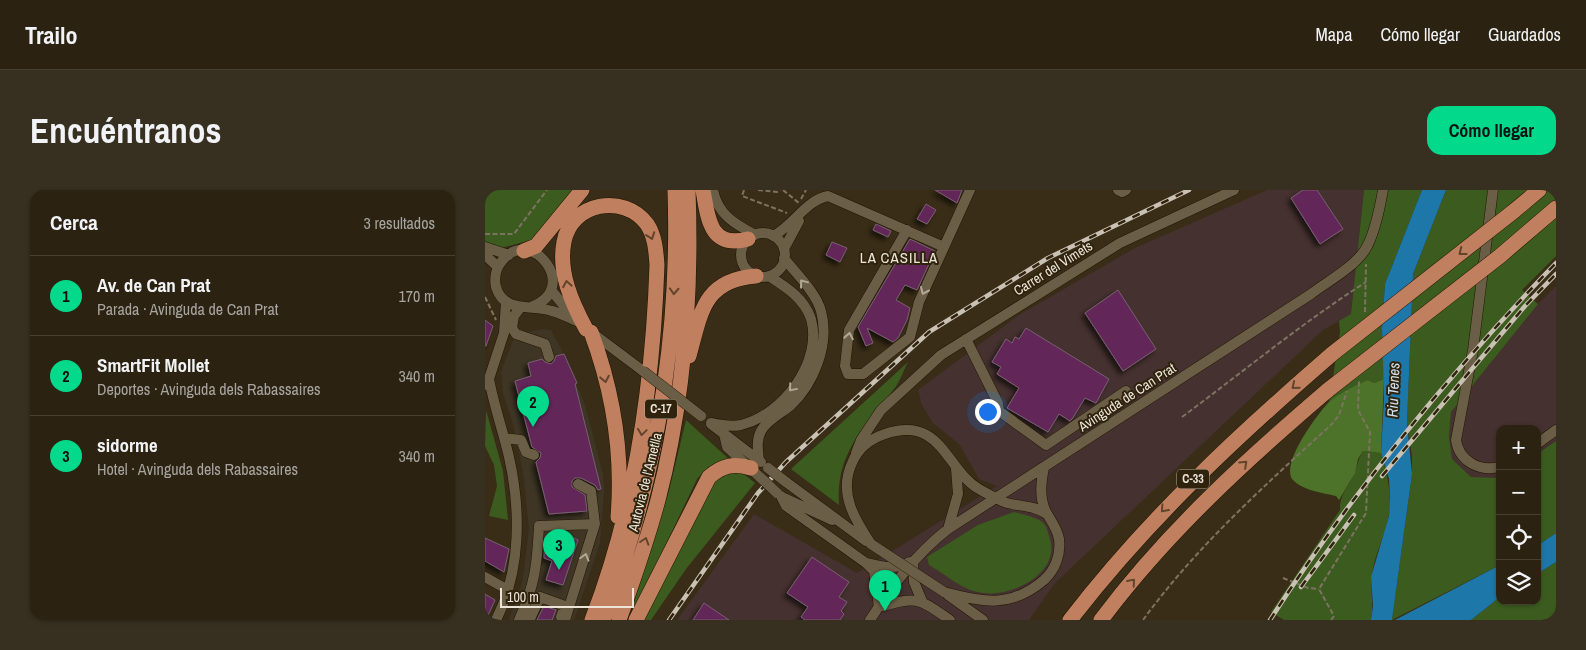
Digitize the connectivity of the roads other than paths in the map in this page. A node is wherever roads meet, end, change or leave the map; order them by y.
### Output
1 (582, 190) edge
2 (675, 190) edge
3 (688, 190) edge
4 (703, 190) edge
5 (713, 190) edge
6 (970, 190) edge
7 (1118, 190) edge
8 (1127, 190) edge
9 (1234, 190) edge
10 (1383, 190) edge
11 (1493, 190) edge
12 (1539, 190) edge
13 (803, 206) junction
14 (1556, 208) edge
15 (907, 230) junction
16 (773, 236) junction
17 (752, 237) junction
18 (485, 247) edge
19 (944, 247) junction
20 (524, 250) junction
21 (784, 253) junction
22 (485, 255) edge
23 (509, 255) junction
24 (498, 267) junction
25 (763, 276) junction
26 (551, 290) junction
27 (506, 302) junction
28 (531, 307) junction
29 (519, 308) junction
30 (585, 327) junction
31 (966, 339) junction
32 (549, 357) dead end
33 (489, 379) junction
34 (485, 389) edge
35 (679, 389) junction
36 (1126, 391) dead end
37 (711, 423) junction
38 (1556, 430) edge
39 (504, 438) junction
40 (1541, 441) edge
41 (856, 453) junction
42 (534, 455) dead end
43 (955, 464) junction
44 (1044, 468) junction
45 (1496, 468) edge
46 (760, 469) junction
47 (578, 484) dead end
48 (779, 494) junction
49 (998, 499) junction
50 (1047, 514) junction
51 (840, 522) junction
52 (595, 524) junction
53 (948, 529) junction
54 (871, 544) junction
55 (614, 556) junction
56 (913, 561) junction
57 (866, 563) junction
58 (485, 577) edge
59 (508, 590) junction
60 (944, 592) junction
61 (921, 601) junction
62 (879, 606) junction
63 (496, 620) edge
64 (519, 620) edge
65 (526, 620) edge
66 (560, 620) edge
67 (565, 620) edge
68 (592, 620) edge
69 (603, 620) edge
70 (619, 620) edge
71 (636, 620) edge
72 (870, 620) edge
73 (950, 620) edge
74 (983, 620) edge
75 (1070, 620) edge
76 (1101, 620) edge

1 - 20 highway
2 -> 69 highway, Autovia de l'Ametlla / C-17
3 - 35 highway, Autovia de l'Ametlla / C-17
4 - 17 highway
5 - 17 street
6 - 19 street
7 - 8 street
9 - 31 street, Carrer del Vimets
10 - 44 street, Avinguda de Can Prat
11 - 45 street
12 -> 75 highway, C-33, bridge
13 - 15 street
13 - 16 street
13 - 21 street
76 -> 14 highway, C-33, bridge
15 - 19 street
19 -> 15 street
16 - 17 street
16 - 21 street
17 - 25 street
18 - 23 street
20 - 23 street
20 - 26 street
21 - 25 street
46 -> 21 street
22 - 24 street
23 - 24 street
24 - 27 street
25 - 35 highway
25 -> 37 street
26 - 28 street
26 - 30 street
27 - 29 street
27 - 33 street
28 - 29 street
28 - 30 street
29 - 32 street
30 - 37 street, bridge
30 -> 55 highway
30 -> 55 highway
31 - 36 street
31 - 41 street, Carrer del Vimets
33 - 34 street
33 - 39 street
70 -> 35 highway, Autovia de l'Ametlla / C-17
37 - 46 street
38 - 40 street
39 - 42 street
39 - 59 street
41 - 43 street
41 - 54 street, Carrer del Vimets
43 - 49 street
43 - 53 street
44 - 49 street, Avinguda de Can Prat
44 - 50 street
46 - 48 street, bridge
46 - 51 street, bridge
46 - 71 highway
47 - 52 street
48 - 51 street
48 - 57 street
49 - 50 street
49 - 53 street, Avinguda de Can Prat
50 - 60 street
51 - 54 street
52 - 64 street
67 -> 52 street
53 - 56 street, Avinguda de Can Prat
54 - 60 street, bridge
55 - 68 highway
56 - 57 street
56 - 61 street
56 - 62 street, Avinguda de Can Prat
57 - 62 street
58 - 59 street
59 - 63 street
60 - 74 street
61 - 62 street
61 - 73 street
62 - 72 street, Avinguda de Can Prat
65 - 66 street

